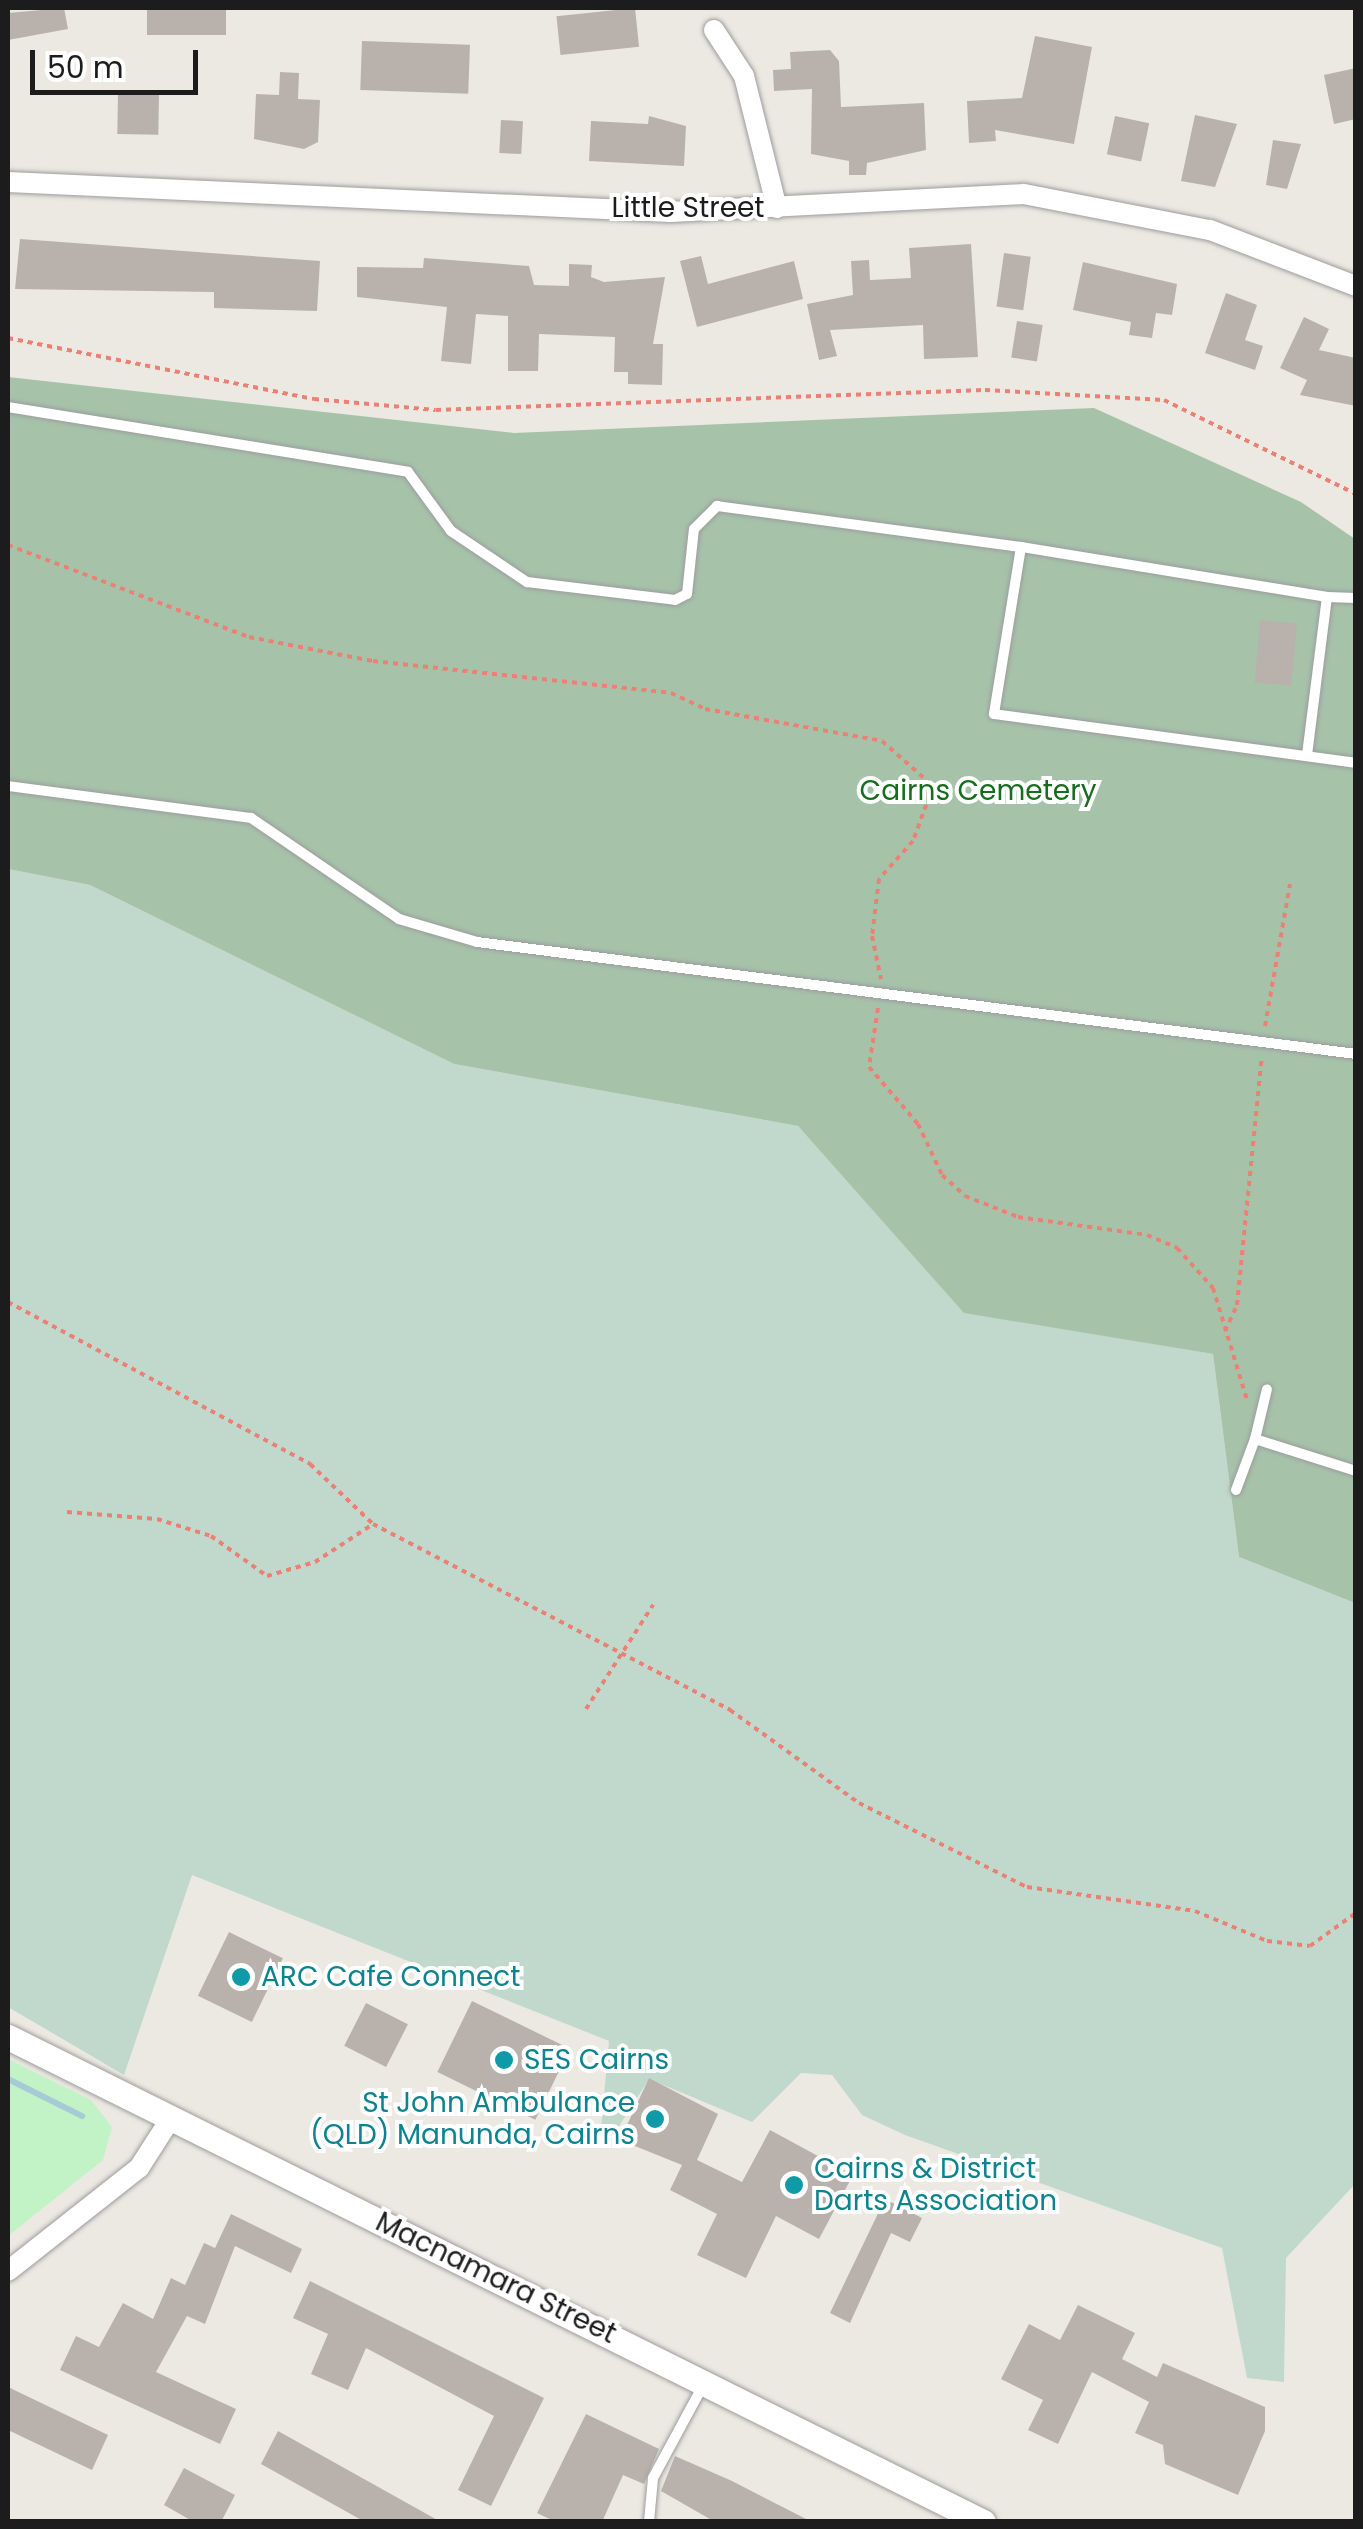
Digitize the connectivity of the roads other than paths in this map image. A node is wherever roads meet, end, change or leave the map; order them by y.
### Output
1 (714, 30) dead end
2 (8, 182) edge
3 (777, 208) junction
4 (1356, 286) edge
5 (8, 407) edge
6 (1022, 547) junction
7 (1327, 597) junction
8 (1356, 598) edge
9 (1307, 755) junction
10 (1356, 763) edge
11 (8, 786) edge
12 (1356, 1054) edge
13 (1267, 1390) dead end
14 (1255, 1439) junction
15 (1356, 1470) edge
16 (1236, 1490) dead end
17 (8, 2037) edge
18 (171, 2118) junction
19 (8, 2271) edge
20 (706, 2381) junction
21 (968, 2518) edge
22 (649, 2522) edge

1 - 3 street
2 - 3 street, Little Street
3 - 4 street, Little Street
5 - 6 lane
6 - 7 lane
6 - 9 lane
7 - 8 lane
7 - 9 lane
9 - 10 lane
11 - 12 lane
13 - 14 lane
14 - 15 lane
14 - 16 lane
17 - 18 street, Macnamara Street
18 - 19 street
18 - 20 street, Macnamara Street
20 - 21 street, Macnamara Street
20 - 22 lane

